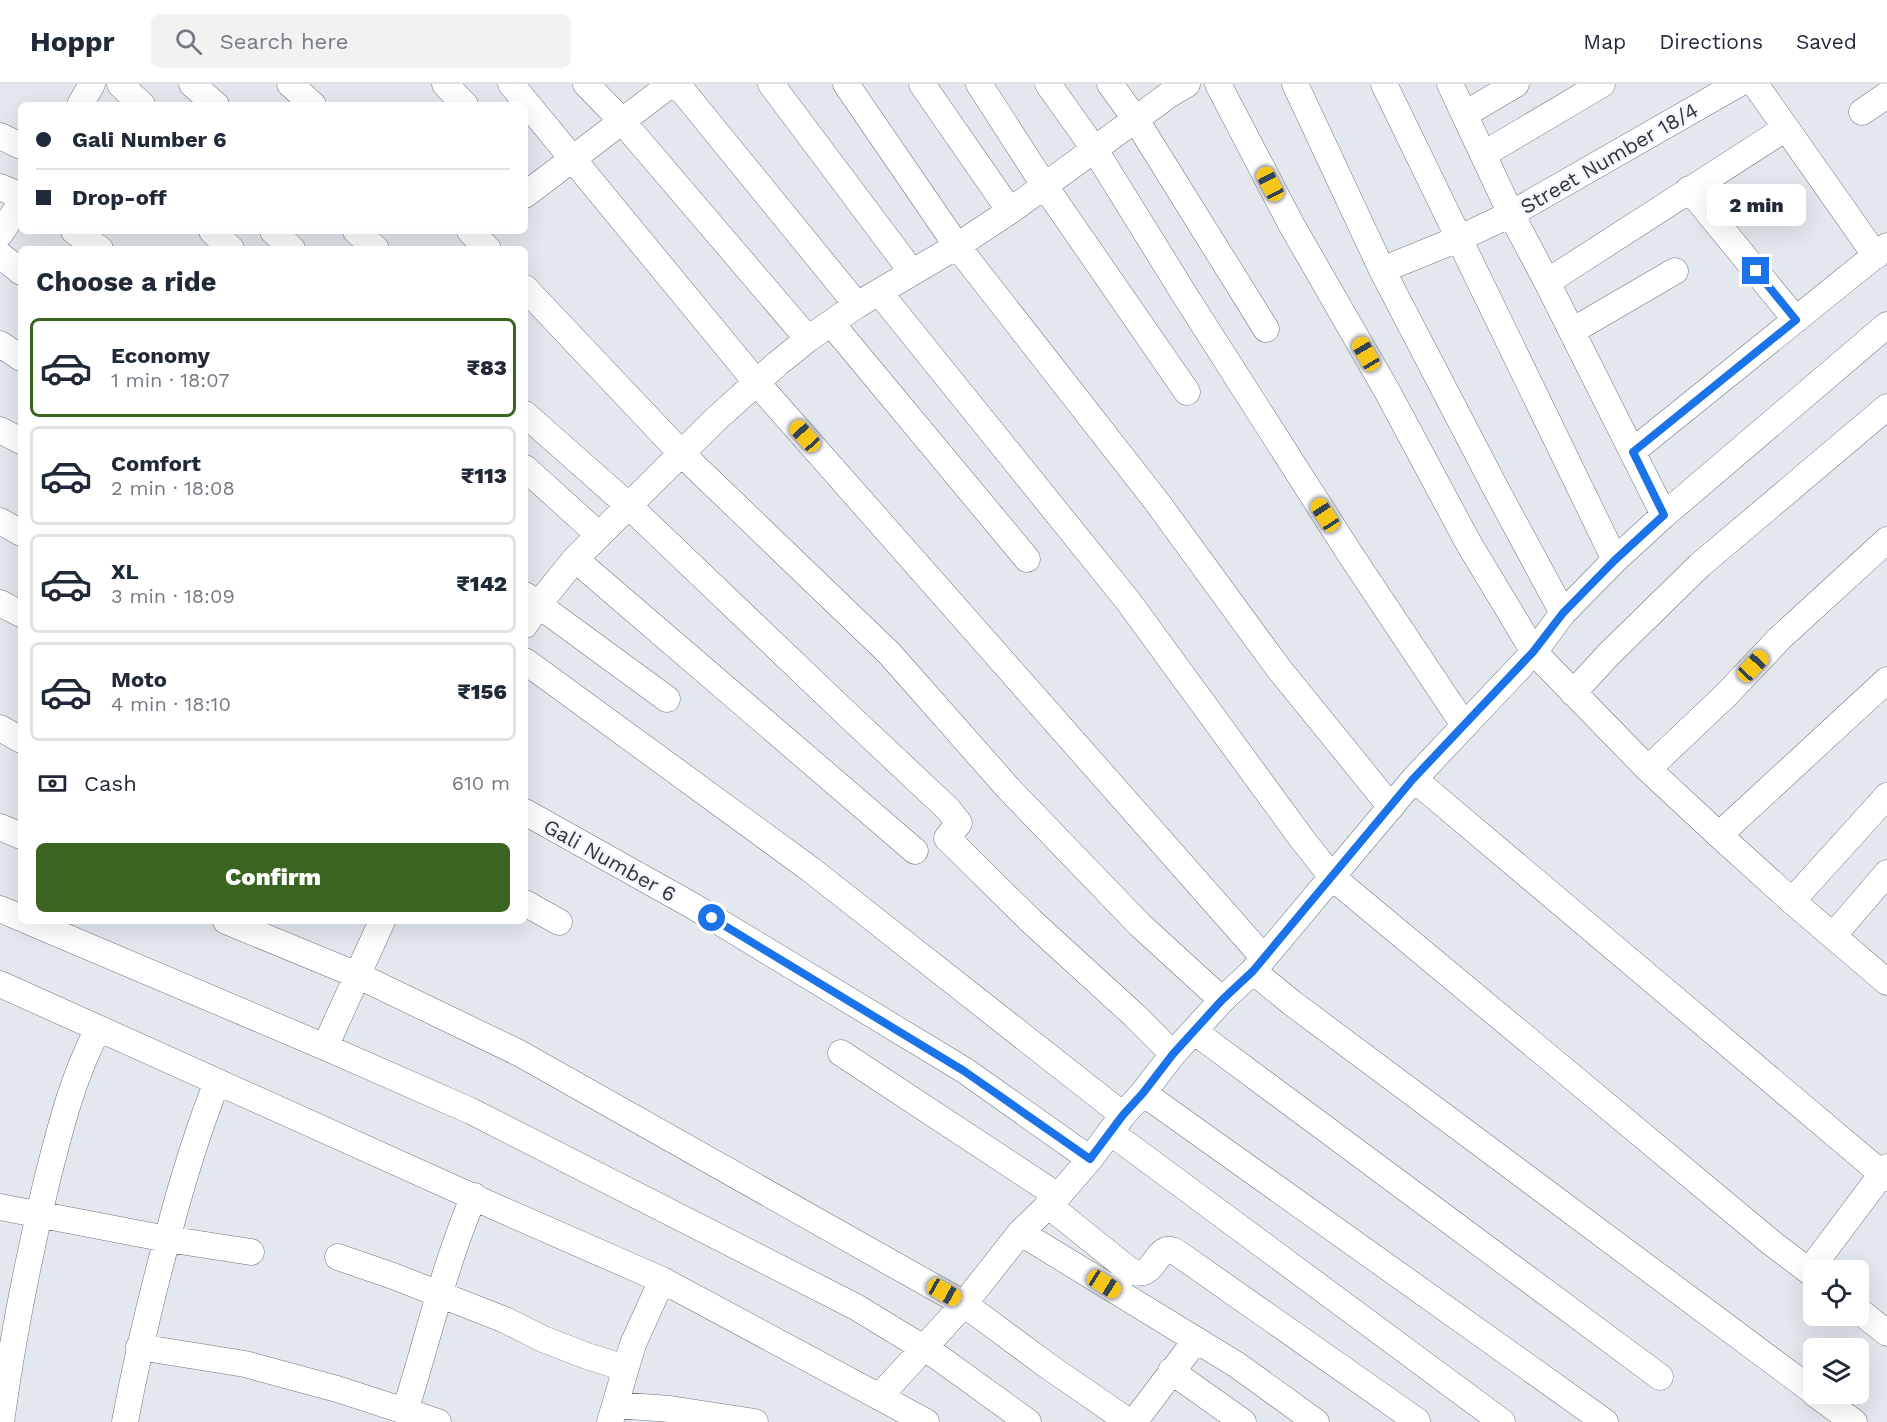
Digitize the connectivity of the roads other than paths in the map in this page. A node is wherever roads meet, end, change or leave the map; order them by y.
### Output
1 (92, 84) edge
2 (120, 84) edge
3 (192, 84) edge
4 (290, 84) edge
5 (445, 84) edge
6 (511, 84) edge
7 (586, 84) edge
8 (671, 84) edge
9 (677, 84) edge
10 (771, 84) edge
11 (846, 84) edge
12 (922, 84) edge
13 (979, 84) edge
14 (1048, 84) edge
15 (1110, 84) edge
16 (1218, 84) edge
17 (1295, 84) edge
18 (1384, 84) edge
19 (1450, 84) edge
20 (1516, 84) edge
21 (1602, 84) edge
22 (1738, 84) edge
23 (1755, 84) edge
24 (1173, 87) edge
25 (1887, 95) edge
26 (82, 102) edge
27 (139, 102) edge
28 (213, 102) edge
29 (310, 102) edge
30 (462, 102) edge
31 (526, 102) edge
32 (528, 105) edge
33 (1862, 112) dead end
34 (1465, 114) junction
35 (1136, 120) junction
36 (622, 121) junction
37 (1786, 128) junction
38 (0, 136) edge
39 (18, 145) edge
40 (1095, 150) junction
41 (1484, 154) junction
42 (572, 158) junction
43 (1044, 185) junction
44 (0, 186) edge
45 (528, 186) edge
46 (1689, 189) junction
47 (18, 195) edge
48 (18, 207) edge
49 (1010, 211) junction
50 (1511, 214) junction
51 (0, 233) edge
52 (78, 234) edge
53 (215, 234) edge
54 (276, 234) edge
55 (359, 234) edge
56 (1458, 239) junction
57 (96, 246) edge
58 (228, 246) edge
59 (289, 246) edge
60 (373, 246) edge
61 (957, 246) junction
62 (1882, 251) edge
63 (0, 255) edge
64 (18, 270) edge
65 (1382, 270) junction
66 (1675, 271) dead end
67 (912, 272) junction
68 (1547, 282) junction
69 (528, 291) edge
70 (879, 292) junction
71 (857, 305) junction
72 (1796, 320) junction
73 (831, 323) junction
74 (1887, 325) edge
75 (1266, 329) dead end
76 (1572, 331) junction
77 (808, 339) junction
78 (0, 344) edge
79 (18, 356) edge
80 (757, 383) junction
81 (1187, 392) dead end
82 (1887, 407) edge
83 (528, 417) edge
84 (0, 430) edge
85 (18, 439) edge
86 (1633, 452) junction
87 (682, 454) junction
88 (528, 471) edge
89 (629, 506) junction
90 (1664, 515) junction
91 (0, 522) edge
92 (18, 531) edge
93 (599, 536) junction
94 (1887, 540) edge
95 (575, 559) junction
96 (1027, 559) dead end
97 (1615, 560) junction
98 (0, 603) edge
99 (529, 608) edge
100 (18, 612) edge
101 (1563, 613) junction
102 (1533, 652) junction
103 (528, 663) edge
104 (1887, 680) edge
105 (1573, 693) junction
106 (667, 699) dead end
107 (1464, 725) junction
108 (0, 728) edge
109 (18, 738) edge
110 (1648, 769) junction
111 (1413, 779) junction
112 (1887, 796) edge
113 (1391, 807) junction
114 (528, 814) edge
115 (0, 827) edge
116 (18, 835) edge
117 (1719, 835) junction
118 (915, 851) dead end
119 (1887, 873) edge
120 (1332, 877) junction
121 (1791, 901) junction
122 (528, 905) edge
123 (0, 909) edge
124 (18, 917) edge
125 (559, 922) dead end
126 (35, 924) edge
127 (233, 924) edge
128 (381, 924) edge
129 (1833, 936) junction
130 (1258, 964) junction
131 (357, 975) junction
132 (1887, 982) edge
133 (0, 984) edge
134 (1222, 1000) junction
135 (98, 1029) junction
136 (1195, 1032) junction
137 (325, 1047) junction
138 (842, 1053) dead end
139 (1173, 1054) junction
140 (217, 1082) junction
141 (1143, 1093) junction
142 (1116, 1124) junction
143 (1090, 1159) junction
144 (1885, 1173) edge
145 (474, 1196) junction
146 (1053, 1201) junction
147 (0, 1207) edge
148 (38, 1215) junction
149 (1020, 1233) junction
150 (167, 1239) junction
151 (251, 1252) dead end
152 (338, 1257) dead end
153 (1821, 1260) edge
154 (1803, 1267) edge
155 (662, 1280) junction
156 (438, 1294) junction
157 (964, 1304) junction
158 (1869, 1319) edge
159 (8, 1321) edge
160 (1887, 1333) edge
161 (1196, 1340) junction
162 (139, 1347) junction
163 (923, 1348) junction
164 (625, 1368) junction
165 (1171, 1371) junction
166 (1660, 1377) dead end
167 (1803, 1385) edge
168 (879, 1397) junction
169 (1829, 1404) edge
170 (405, 1411) junction
171 (612, 1414) edge
172 (1417, 1421) edge
173 (1, 1422) edge
174 (125, 1422) edge
175 (438, 1422) edge
176 (754, 1422) edge
177 (926, 1422) edge
178 (1028, 1422) edge
179 (1129, 1422) edge
180 (1134, 1422) edge
181 (1243, 1422) edge
182 (1316, 1422) edge
183 (1502, 1422) edge
184 (1605, 1422) edge
185 (1854, 1422) edge

1 - 26 street
2 - 27 street
3 - 28 street
4 - 29 street
5 - 30 street
6 - 31 street
7 - 36 street
8 - 36 street
9 - 71 street
10 - 67 street
11 - 61 street
12 - 49 street
13 - 43 street
14 - 40 street
15 - 35 street
16 - 102 street
17 - 65 street
18 - 56 street
19 - 34 street
20 - 34 street
21 - 41 street
22 - 50 street, Street Number 18/4
23 - 37 street
24 - 35 street
25 - 33 street
32 - 42 street
34 - 41 street
35 - 40 street
35 - 75 street
36 - 42 street
36 - 77 street
37 - 46 street
37 - 62 street
38 - 39 street
40 - 43 street
40 - 107 street
41 - 50 street
42 - 45 street
42 - 80 street
43 - 49 street
43 - 81 street
44 - 47 street
46 - 68 street
46 - 72 street
48 - 51 street
49 - 61 street
50 - 56 street, Street Number 18/4
50 - 68 street
52 - 57 street
53 - 58 street
54 - 59 street
55 - 60 street
56 - 65 street, Street Number 18/4
56 - 97 street
61 - 67 street
61 - 113 street
62 - 72 street
63 - 64 street
65 - 101 street
66 - 76 street
67 - 70 street
68 - 76 street
69 - 87 street
70 - 71 street
70 - 120 street
71 - 73 street
72 - 86 street
73 - 77 street
73 - 96 street
74 - 90 street
76 - 86 street
77 - 80 street
78 - 79 street
80 - 87 street
80 - 130 street
82 - 105 street
83 - 89 street
84 - 85 street
86 - 90 street
87 - 89 street
87 - 134 street
88 - 93 street
89 - 93 street
89 - 139 street
90 - 97 street
91 - 92 street
93 - 95 street
94 - 110 street
95 - 99 street
95 - 118 street
97 - 101 street
98 - 100 street
99 - 106 street
101 - 102 street
102 - 105 street
102 - 107 street
103 - 142 street
104 - 117 street
105 - 110 street
107 - 111 street
108 - 109 street
110 - 117 street
111 - 113 street
111 - 144 street
112 - 121 street
113 - 120 street
114 - 143 street, Gali Number 6
115 - 116 street
117 - 121 street
119 - 129 street
120 - 130 street
120 - 154 street
121 - 129 street
122 - 125 street
123 - 124 street
126 - 137 street
127 - 131 street
128 - 131 street
129 - 132 street
130 - 134 street
130 - 167 street
131 - 137 street
131 - 157 street
133 - 135 street
134 - 136 street
135 - 140 street
135 - 148 street
136 - 139 street
136 - 166 street
137 - 163 street
138 - 146 street
139 - 141 street
140 - 145 street
140 - 150 street
141 - 142 street
141 - 184 street
142 - 143 street
142 - 183 street
143 - 146 street
144 - 153 street
145 - 155 street
145 - 156 street
146 - 149 street
146 - 172 street
147 - 148 street
148 - 150 street
148 - 159 street
149 - 157 street
149 - 161 street
150 - 151 street
150 - 162 street
152 - 156 street
155 - 164 street
155 - 168 street
156 - 164 street
156 - 170 street
157 - 163 street
157 - 179 street
158 - 160 street
159 - 173 street
161 - 165 street
161 - 182 street
162 - 170 street
162 - 174 street
163 - 168 street
163 - 178 street
164 - 171 street
165 - 180 street
165 - 181 street
168 - 177 street
169 - 185 street
170 - 175 street
171 - 176 street

